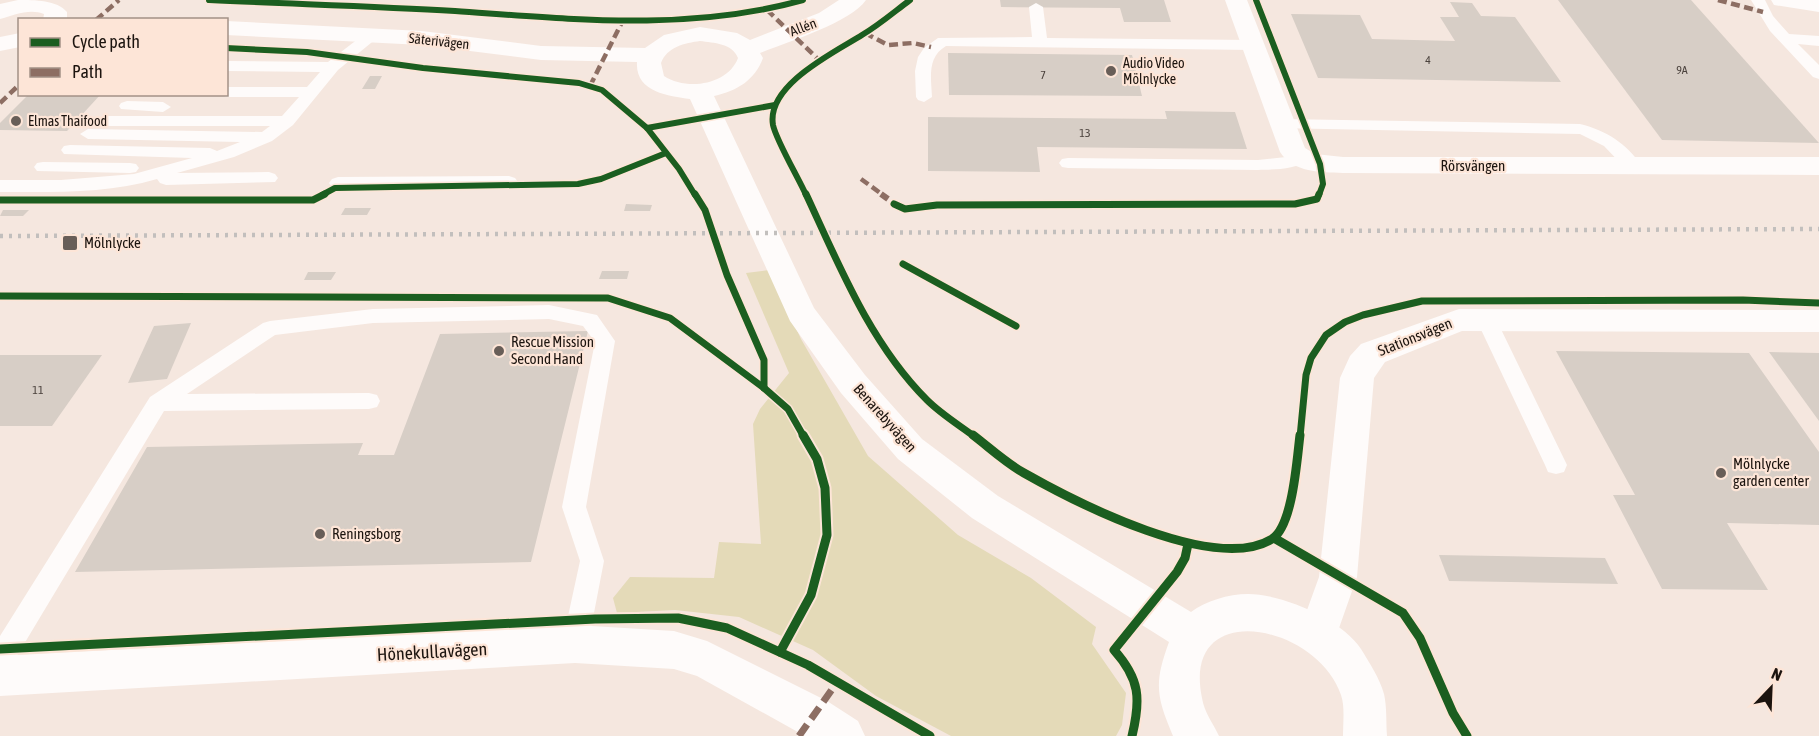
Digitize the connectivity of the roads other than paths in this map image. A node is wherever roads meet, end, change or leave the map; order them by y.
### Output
1 (855, 0) edge
2 (1236, 0) edge
3 (1758, 0) edge
4 (1782, 0) edge
5 (1819, 5) edge
6 (1036, 7) dead end
7 (0, 12) edge
8 (55, 18) edge
9 (228, 28) edge
10 (372, 35) junction
11 (1786, 39) junction
12 (18, 40) edge
13 (1819, 41) edge
14 (1040, 42) junction
15 (0, 44) edge
16 (1252, 45) junction
17 (748, 49) junction
18 (651, 55) junction
19 (228, 66) edge
20 (327, 73) junction
21 (1819, 74) edge
22 (228, 79) edge
23 (228, 92) edge
24 (311, 92) junction
25 (699, 92) junction
26 (924, 97) dead end
27 (127, 106) dead end
28 (299, 107) junction
29 (286, 121) junction
30 (106, 122) dead end
31 (1282, 124) junction
32 (88, 134) dead end
33 (267, 137) junction
34 (70, 150) dead end
35 (228, 153) junction
36 (1299, 158) junction
37 (1068, 163) dead end
38 (1633, 166) junction
39 (1819, 166) edge
40 (43, 167) dead end
41 (179, 169) junction
42 (269, 178) dead end
43 (135, 180) junction
44 (509, 182) dead end
45 (338, 183) dead end
46 (0, 186) edge
47 (1486, 319) junction
48 (1819, 321) edge
49 (369, 401) dead end
50 (158, 403) junction
51 (1556, 465) dead end
52 (1318, 635) junction
53 (1194, 636) junction
54 (575, 644) junction
55 (0, 660) edge
56 (0, 676) edge
57 (843, 736) edge
58 (1197, 736) edge
59 (1365, 736) edge

1 - 17 street, Allén
2 - 16 street
3 - 11 lane
4 - 5 street
6 - 14 lane
7 - 8 street
9 - 10 street, Säterivägen
10 - 18 street, Säterivägen
10 - 20 lane
11 - 13 lane
11 - 21 lane
12 - 15 street
14 - 16 lane
14 - 26 lane
16 - 31 street
17 - 18 street
17 - 25 street
18 - 25 street
19 - 20 lane
20 - 22 lane
20 - 24 lane
23 - 24 lane
24 - 28 lane
25 - 53 street, Benarebyvägen
27 - 28 lane
28 - 29 lane
29 - 30 lane
29 - 33 lane
31 - 36 street
31 - 38 lane
32 - 33 lane
33 - 35 lane
34 - 35 lane
35 - 41 lane
36 - 37 lane
36 - 38 street, Rörsvängen
38 - 39 street, Rörsvängen
40 - 41 lane
41 - 43 lane
42 - 43 lane
43 - 46 lane
44 - 45 lane
47 - 48 street, Stationsvägen
47 - 51 lane
47 - 52 street, Stationsvägen
49 - 50 lane
50 - 54 lane
50 - 55 lane
52 - 53 street
52 - 59 street
53 - 58 street
54 - 56 street, Hönekullavägen
54 - 57 street, Hönekullavägen

